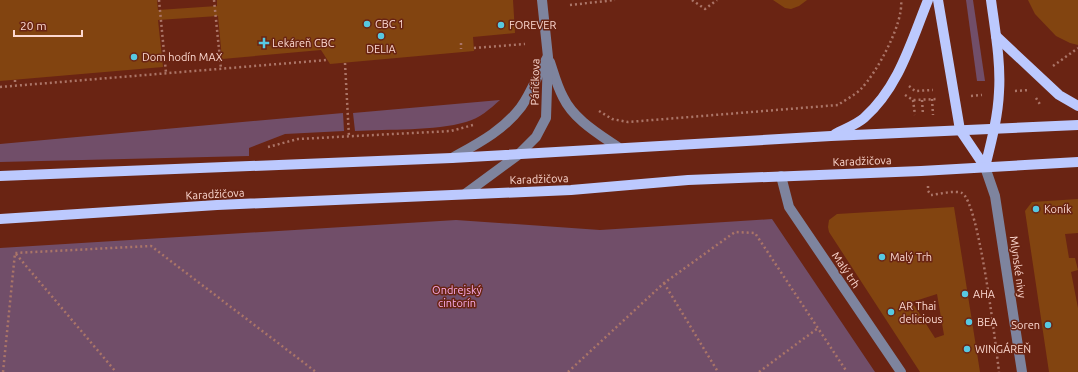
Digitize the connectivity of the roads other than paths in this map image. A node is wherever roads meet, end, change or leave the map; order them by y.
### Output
1 (542, 0) edge
2 (928, 0) edge
3 (938, 0) edge
4 (991, 0) edge
5 (996, 36) junction
6 (548, 57) junction
7 (1078, 106) edge
8 (1078, 125) edge
9 (994, 129) junction
10 (960, 130) junction
11 (831, 136) junction
12 (619, 148) junction
13 (518, 155) junction
14 (452, 158) junction
15 (1078, 162) edge
16 (985, 167) junction
17 (0, 176) edge
18 (781, 176) junction
19 (466, 194) junction
20 (0, 219) edge
21 (901, 372) edge
22 (1022, 372) edge

1 - 6 street, Páričkova
2 - 11 main road
3 - 10 main road, Mlynské nivy
4 - 5 main road
5 - 7 main road
5 - 9 main road
6 - 12 street
6 - 13 street, Páričkova
6 - 14 street
8 - 9 main road
9 - 10 main road
9 - 16 main road
10 - 11 main road
10 - 16 main road, Mlynské nivy
11 - 12 main road
12 - 13 main road
13 - 14 main road
13 - 19 street, Páričkova
14 - 17 main road
15 - 16 main road, Karadžičova
16 - 18 main road, Karadžičova
16 - 22 street, Mlynské nivy
18 - 19 main road, Karadžičova
18 - 21 street, Malý trh
19 - 20 main road, Karadžičova

